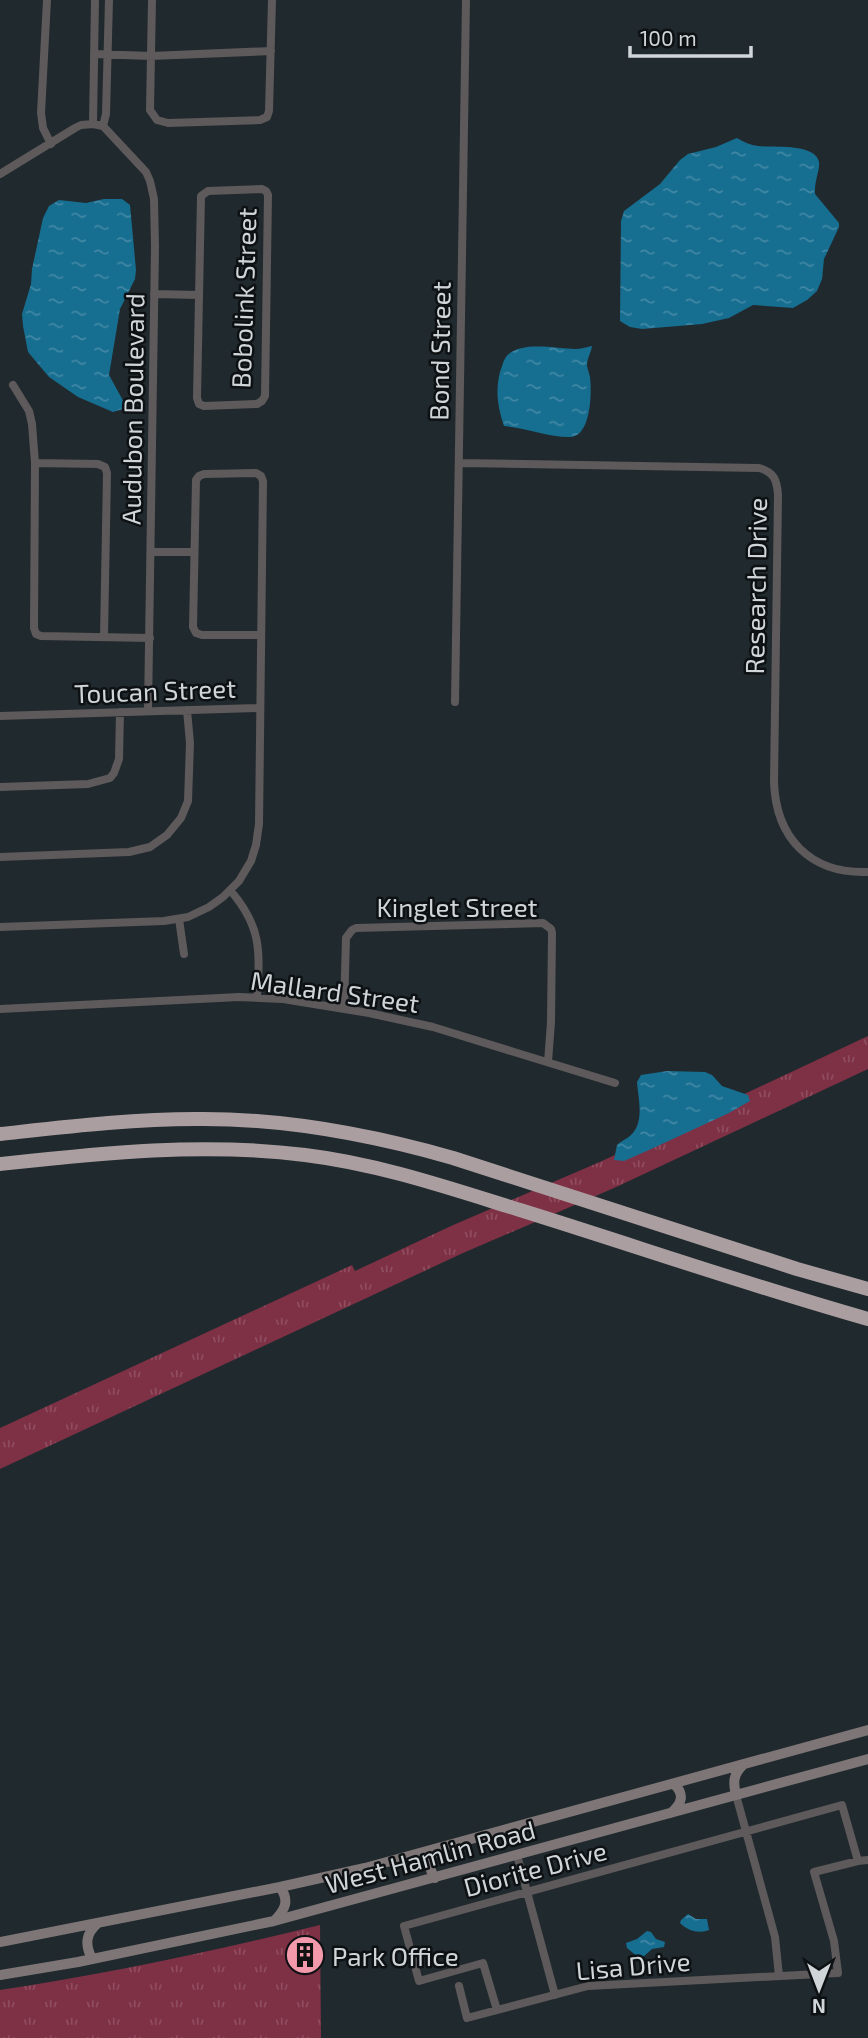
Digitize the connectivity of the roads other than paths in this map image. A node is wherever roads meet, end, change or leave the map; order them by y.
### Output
1 (47, 0) edge
2 (95, 0) edge
3 (108, 0) edge
4 (152, 0) edge
5 (272, 0) edge
6 (466, 0) edge
7 (271, 51) junction
8 (94, 54) junction
9 (108, 55) junction
10 (151, 56) junction
11 (93, 124) junction
12 (103, 126) junction
13 (51, 144) junction
14 (0, 174) edge
15 (154, 295) junction
16 (199, 295) junction
17 (13, 385) dead end
18 (34, 463) junction
19 (458, 463) junction
20 (151, 552) junction
21 (194, 552) junction
22 (261, 635) junction
23 (104, 637) junction
24 (150, 638) junction
25 (455, 702) dead end
26 (260, 708) junction
27 (187, 709) junction
28 (148, 711) junction
29 (120, 712) junction
30 (0, 716) edge
31 (0, 787) edge
32 (0, 856) edge
33 (868, 872) edge
34 (230, 890) junction
35 (179, 919) junction
36 (0, 927) edge
37 (184, 954) dead end
38 (257, 997) junction
39 (0, 1009) edge
40 (344, 1009) junction
41 (548, 1062) junction
42 (615, 1083) dead end
43 (0, 1134) edge
44 (0, 1164) edge
45 (868, 1289) edge
46 (868, 1321) edge
47 (868, 1730) edge
48 (868, 1759) edge
49 (745, 1764) junction
50 (674, 1784) junction
51 (736, 1795) junction
52 (671, 1813) junction
53 (746, 1831) junction
54 (436, 1849) junction
55 (517, 1855) junction
56 (868, 1860) edge
57 (858, 1861) junction
58 (435, 1878) junction
59 (280, 1887) junction
60 (527, 1892) junction
61 (274, 1921) junction
62 (97, 1923) junction
63 (0, 1942) edge
64 (92, 1959) junction
65 (0, 1975) edge
66 (779, 1976) junction
67 (459, 1986) dead end
68 (555, 1995) junction
69 (496, 2010) junction

1 - 13 street
2 - 8 street
3 - 9 street
4 - 10 street
5 - 7 street
6 - 19 street, Bond Street
7 - 10 street
7 - 10 street
8 - 9 street
8 - 11 street
9 - 10 street
9 - 12 street
11 - 12 street
11 - 13 street
12 - 15 street, Audubon Boulevard
13 - 14 street
15 - 16 street, Bobolink Street
15 - 20 street, Audubon Boulevard
16 - 16 street, Bobolink Street
17 - 18 street
18 - 23 street
18 - 23 street
19 - 25 street, Bond Street
19 - 33 street, Research Drive
20 - 21 street
20 - 24 street, Audubon Boulevard
21 - 22 street
21 - 22 street
22 - 26 street
23 - 24 street
24 - 28 street, Audubon Boulevard
26 - 27 street, Toucan Street
26 - 34 street, Toucan Street
27 - 28 street, Toucan Street
27 - 32 street
28 - 29 street, Toucan Street
29 - 30 street, Toucan Street
29 - 31 street
34 - 35 street, Toucan Street
34 - 38 street
35 - 36 street, Toucan Street
35 - 37 street
38 - 39 street, Mallard Street
38 - 40 street, Mallard Street
40 - 41 street, Mallard Street
40 - 41 street, Kinglet Street
41 - 42 street, Mallard Street
43 - 45 highway
44 - 46 highway
47 - 49 main road, West Hamlin Road
48 - 51 main road, West Hamlin Road
49 - 50 main road, West Hamlin Road
49 - 51 main road
50 - 52 main road
50 - 54 main road, West Hamlin Road
51 - 52 main road, West Hamlin Road
51 - 53 street
52 - 55 main road, West Hamlin Road
53 - 57 street, Diorite Drive
53 - 60 street, Diorite Drive
53 - 66 street
54 - 58 main road
54 - 59 main road, West Hamlin Road
55 - 58 main road, West Hamlin Road
55 - 60 street
56 - 57 street
57 - 66 street, Lisa Drive
58 - 61 main road, West Hamlin Road
59 - 61 main road
59 - 62 main road, West Hamlin Road
60 - 68 street
60 - 69 street, Diorite Drive
61 - 64 main road, West Hamlin Road
62 - 63 main road, West Hamlin Road
62 - 64 main road
64 - 65 main road, West Hamlin Road
66 - 68 street, Lisa Drive
67 - 69 street, Lisa Drive
68 - 69 street, Lisa Drive

